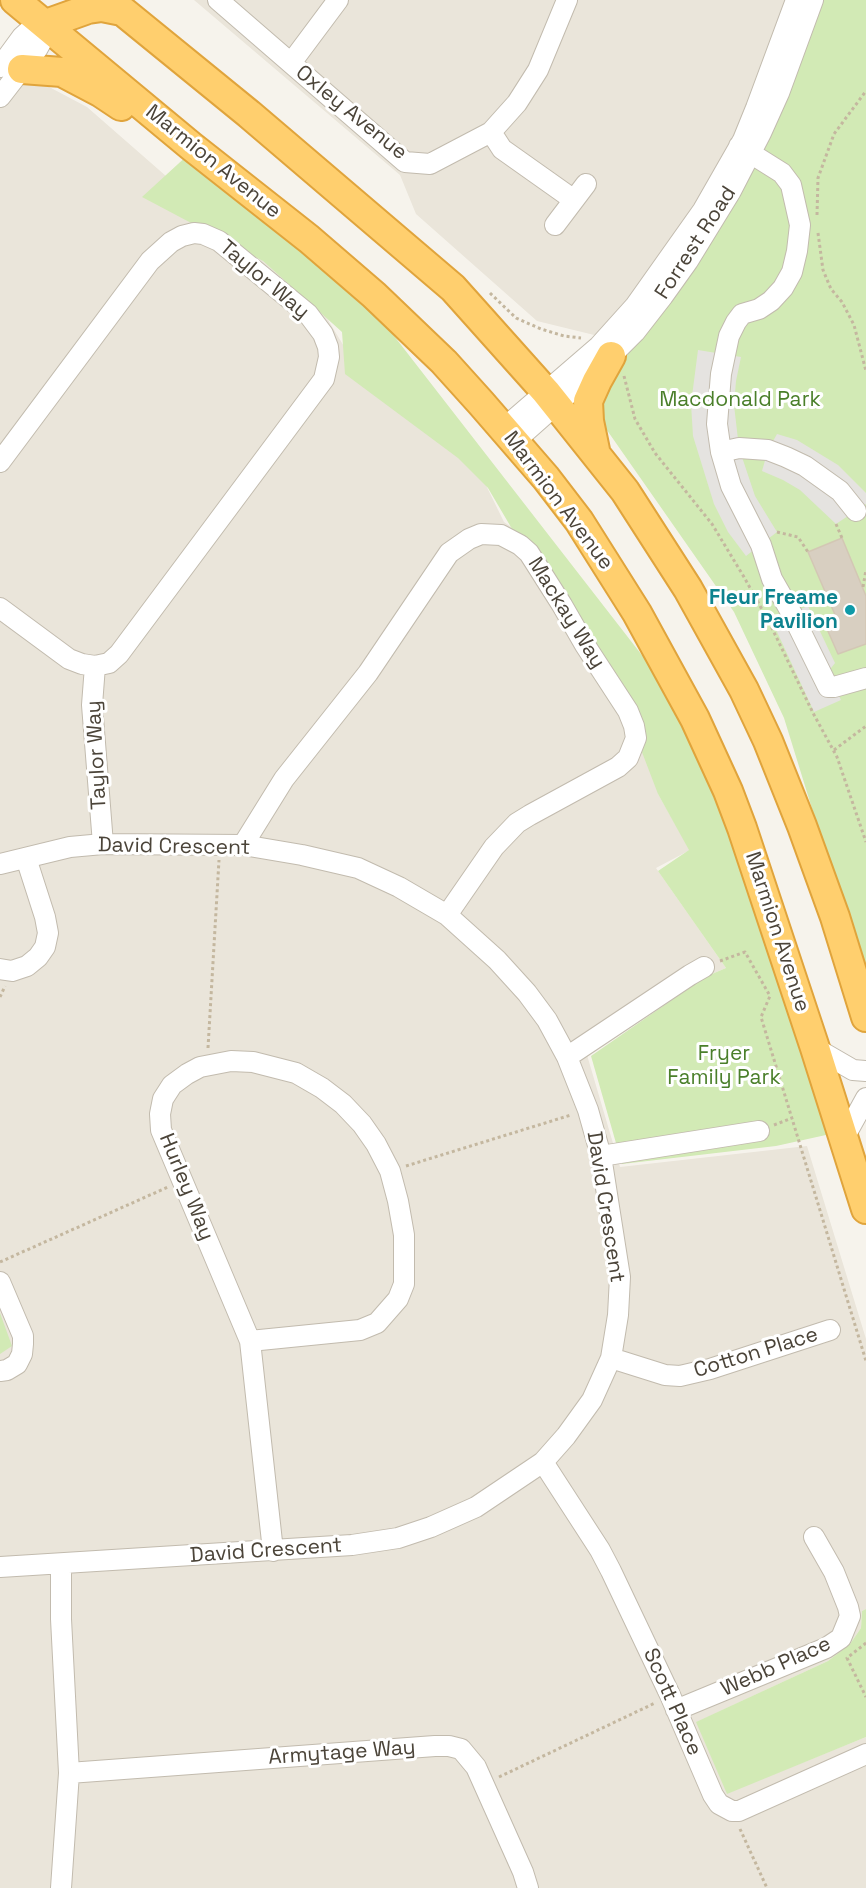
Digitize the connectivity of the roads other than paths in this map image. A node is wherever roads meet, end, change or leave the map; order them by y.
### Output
1 (15, 0) edge
2 (218, 0) edge
3 (338, 0) edge
4 (567, 0) edge
5 (796, 0) edge
6 (813, 0) edge
7 (115, 5) edge
8 (51, 12) edge
9 (291, 63) junction
10 (11, 68) edge
11 (0, 97) edge
12 (491, 132) junction
13 (191, 146) junction
14 (745, 150) junction
15 (555, 225) dead end
16 (611, 356) junction
17 (551, 398) junction
18 (509, 435) junction
19 (721, 452) junction
20 (596, 454) junction
21 (0, 462) edge
22 (856, 511) dead end
23 (0, 608) edge
24 (95, 666) junction
25 (866, 678) edge
26 (103, 844) junction
27 (243, 845) junction
28 (26, 858) junction
29 (0, 864) edge
30 (447, 915) junction
31 (704, 967) road end
32 (0, 969) edge
33 (863, 1003) edge
34 (815, 1048) junction
35 (567, 1057) junction
36 (866, 1071) edge
37 (866, 1098) edge
38 (759, 1131) dead end
39 (844, 1138) junction
40 (601, 1156) junction
41 (866, 1209) edge
42 (0, 1282) edge
43 (830, 1330) dead end
44 (250, 1341) junction
45 (611, 1358) junction
46 (0, 1371) edge
47 (543, 1462) junction
48 (814, 1537) dead end
49 (273, 1551) junction
50 (61, 1564) junction
51 (0, 1567) edge
52 (673, 1703) junction
53 (866, 1754) edge
54 (69, 1773) junction
55 (61, 1888) edge
56 (528, 1888) edge

1 - 8 highway, Marmion Avenue
2 - 9 street, Oxley Avenue
3 - 9 street
4 - 12 street, Oxley Avenue
5 - 14 street, Forrest Road
6 - 14 street, Forrest Road
7 - 8 highway
7 - 17 highway
8 - 10 street
8 - 13 highway, Marmion Avenue
9 - 12 street, Oxley Avenue
10 - 11 street
10 - 13 highway
12 - 15 street
13 - 18 highway, Marmion Avenue
14 - 16 street, Forrest Road
14 - 17 street, Forrest Road
14 - 19 street
16 - 17 street, Forrest Road
16 - 20 highway
17 - 18 street, Forrest Road
17 - 20 highway
18 - 34 highway, Marmion Avenue
19 - 22 street
19 - 25 street
20 - 33 highway
21 - 24 street, Taylor Way
23 - 24 street
24 - 26 street, Taylor Way
26 - 27 street, David Crescent
26 - 28 street, David Crescent
27 - 30 street, David Crescent
27 - 30 street, Mackay Way
28 - 29 street, David Crescent
28 - 32 street
30 - 35 street, David Crescent
31 - 35 street
34 - 36 street
34 - 39 highway, Marmion Avenue
35 - 40 street, David Crescent
37 - 39 street
38 - 40 street
39 - 41 highway, Marmion Avenue
40 - 45 street, David Crescent
42 - 46 street
43 - 45 street, Cotton Place
44 - 44 street, Hurley Way
44 - 49 street, Hurley Way
45 - 47 street, David Crescent
47 - 49 street, David Crescent
47 - 52 street, Scott Place
48 - 52 street, Webb Place
49 - 50 street, David Crescent
50 - 51 street, David Crescent
50 - 54 street
52 - 53 street, Scott Place
54 - 55 street
54 - 56 street, Armytage Way

